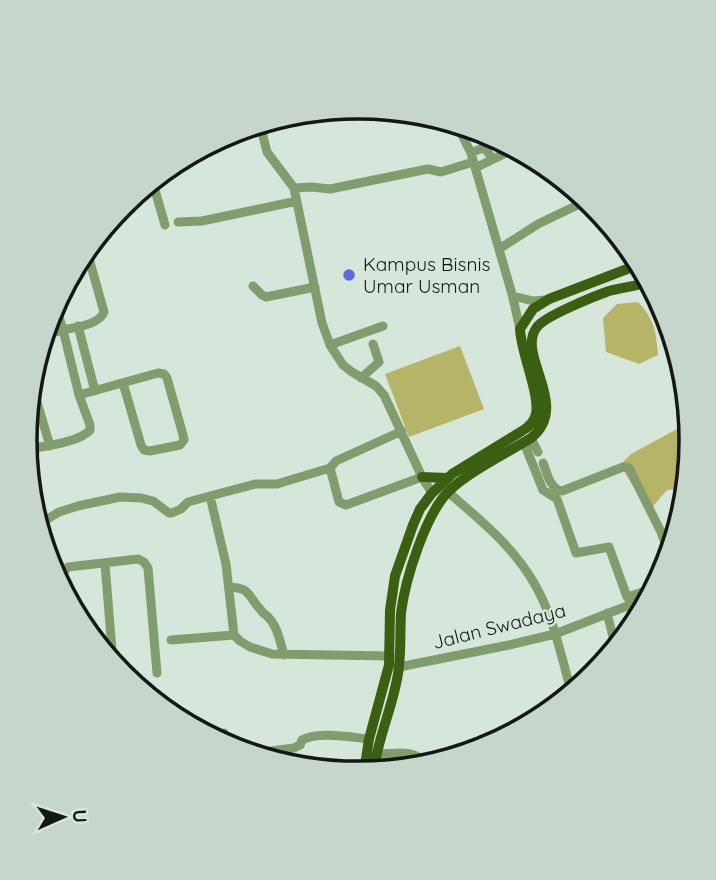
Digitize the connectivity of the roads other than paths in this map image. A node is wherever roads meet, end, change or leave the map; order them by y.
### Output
1 (263, 134) edge
2 (462, 136) edge
3 (504, 154) edge
4 (493, 159) junction
5 (473, 161) junction
6 (294, 188) junction
7 (155, 191) edge
8 (297, 201) junction
9 (577, 205) edge
10 (178, 222) dead end
11 (165, 225) dead end
12 (499, 249) junction
13 (90, 263) edge
14 (629, 269) edge
15 (639, 285) edge
16 (253, 286) dead end
17 (315, 287) junction
18 (513, 296) junction
19 (549, 299) junction
20 (60, 320) edge
21 (78, 326) junction
22 (383, 326) dead end
23 (520, 329) junction
24 (63, 330) junction
25 (56, 332) edge
26 (373, 344) dead end
27 (330, 345) junction
28 (361, 378) junction
29 (123, 383) junction
30 (95, 391) junction
31 (79, 395) junction
32 (38, 406) edge
33 (402, 431) junction
34 (528, 440) junction
35 (50, 446) junction
36 (37, 448) edge
37 (538, 452) dead end
38 (543, 463) dead end
39 (330, 468) junction
40 (422, 477) junction
41 (447, 478) junction
42 (448, 492) junction
43 (432, 493) junction
44 (210, 496) junction
45 (47, 519) edge
46 (663, 538) edge
47 (105, 564) junction
48 (65, 571) edge
49 (229, 587) junction
50 (640, 593) edge
51 (635, 602) edge
52 (607, 612) junction
53 (555, 634) junction
54 (234, 635) junction
55 (613, 636) edge
56 (171, 640) dead end
57 (112, 647) edge
58 (284, 655) junction
59 (390, 656) junction
60 (399, 667) junction
61 (157, 673) dead end
62 (392, 679) junction
63 (569, 683) edge
64 (369, 739) junction
65 (277, 750) edge
66 (377, 754) junction
67 (418, 756) edge
68 (366, 761) edge
69 (376, 761) edge

1 - 6 street
2 - 5 street
3 - 4 street
4 - 5 street
4 - 5 street
5 - 6 street
5 - 12 street
6 - 8 street
7 - 11 street
8 - 10 street
8 - 17 street
9 - 12 street
12 - 18 street
13 - 21 street
14 - 19 main road
15 - 34 main road
16 - 17 street
17 - 27 street
18 - 19 street
18 - 23 street
19 - 23 main road
20 - 24 street
21 - 24 street
21 - 30 street
22 - 27 street
23 - 41 main road
24 - 25 street
24 - 31 street
26 - 28 street
27 - 28 street
28 - 33 street
29 - 29 street
29 - 30 street
30 - 31 street
31 - 35 street
32 - 35 street
33 - 39 street
33 - 40 street
34 - 37 street
34 - 42 main road
34 - 50 street
35 - 36 street
38 - 46 street
39 - 40 street
39 - 44 street
40 - 41 main road
40 - 43 street
41 - 43 main road
42 - 53 street
42 - 60 main road
43 - 59 main road
44 - 45 street
44 - 49 street
47 - 48 street
47 - 57 street
47 - 61 street
49 - 54 street
49 - 58 street
51 - 52 street, Jalan Swadaya
52 - 53 street, Jalan Swadaya
52 - 55 street
53 - 60 street, Jalan Swadaya
53 - 63 street
54 - 56 street
54 - 58 street
58 - 59 street
59 - 62 main road
60 - 62 main road
62 - 64 main road
62 - 66 main road
64 - 65 street
64 - 68 main road
66 - 67 street
66 - 69 main road

